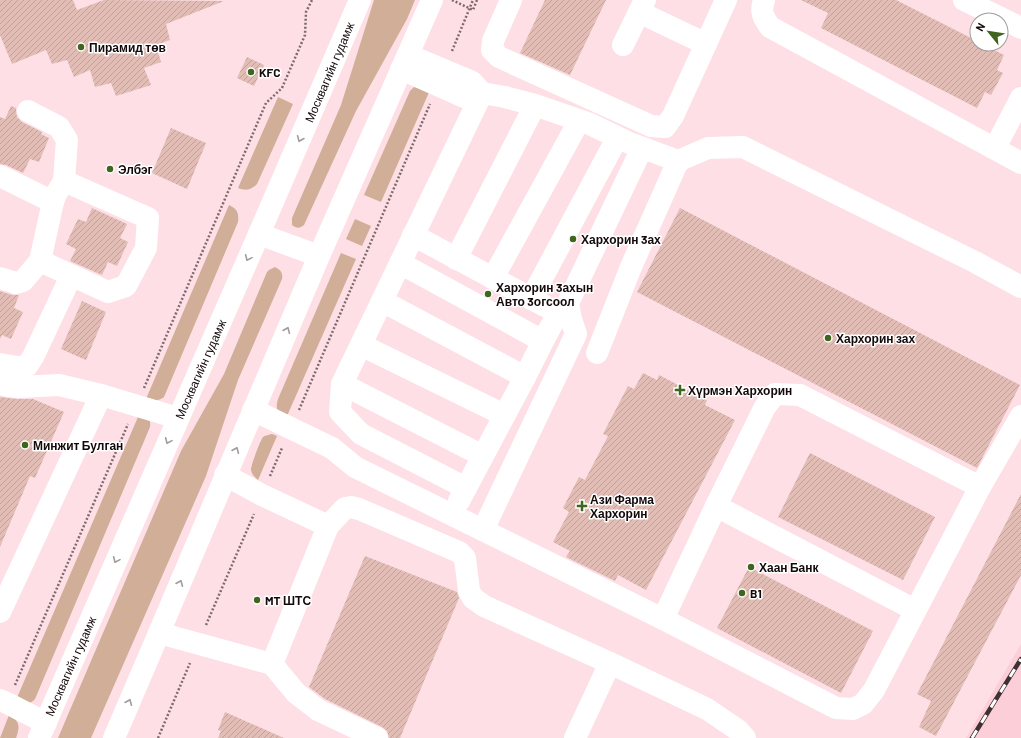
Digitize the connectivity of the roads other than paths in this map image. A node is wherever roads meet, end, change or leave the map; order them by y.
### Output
1 (360, 0) edge
2 (432, 0) edge
3 (511, 0) edge
4 (726, 0) edge
5 (764, 0) edge
6 (964, 0) edge
7 (642, 6) edge
8 (1021, 28) edge
9 (706, 44) junction
10 (623, 45) dead end
11 (404, 62) junction
12 (482, 93) junction
13 (1021, 98) edge
14 (535, 105) junction
15 (28, 111) dead end
16 (579, 121) junction
17 (618, 138) junction
18 (642, 148) junction
19 (995, 148) junction
20 (678, 161) junction
21 (1021, 163) edge
22 (0, 176) edge
23 (64, 181) junction
24 (53, 202) junction
25 (259, 234) junction
26 (413, 235) junction
27 (318, 256) junction
28 (456, 259) junction
29 (40, 261) junction
30 (400, 264) junction
31 (71, 276) junction
32 (0, 278) edge
33 (493, 278) junction
34 (1021, 287) edge
35 (531, 299) junction
36 (382, 301) junction
37 (565, 316) junction
38 (542, 341) junction
39 (361, 345) junction
40 (597, 353) dead end
41 (0, 364) edge
42 (525, 377) junction
43 (0, 384) edge
44 (342, 384) junction
45 (101, 395) junction
46 (253, 410) junction
47 (504, 415) junction
48 (1021, 416) edge
49 (178, 418) junction
50 (483, 456) junction
51 (225, 475) junction
52 (980, 487) junction
53 (466, 488) junction
54 (716, 506) junction
55 (451, 514) junction
56 (328, 526) junction
57 (483, 530) junction
58 (915, 610) junction
59 (0, 612) edge
60 (663, 619) junction
61 (159, 633) junction
62 (610, 663) junction
63 (272, 664) junction
64 (4, 702) edge
65 (42, 730) edge
66 (114, 738) edge
67 (377, 738) edge
68 (575, 738) edge
69 (745, 738) edge

1 -> 25 main road, Москвагийн гудамж
2 - 11 main road
3 - 9 main road
4 - 9 main road
5 - 19 main road
6 - 8 main road
7 - 9 main road
7 - 10 main road
11 - 12 main road
11 - 27 main road
12 - 14 main road
12 - 26 main road
13 - 19 main road
14 - 16 main road
14 - 28 main road
15 - 23 main road
16 - 17 main road
16 - 33 main road
17 - 18 main road
17 - 35 main road
18 - 20 main road
18 - 37 main road
19 - 21 main road
20 - 34 main road
20 - 40 main road
22 - 24 main road
23 - 24 main road
23 - 31 main road
24 - 29 main road
25 - 27 main road
25 -> 49 main road, Москвагийн гудамж
26 - 28 main road
26 - 30 main road
46 -> 27 main road
28 - 33 main road
29 - 31 main road
29 - 32 main road
30 - 36 main road
30 - 38 main road
31 - 41 main road
33 - 35 main road
35 - 37 main road
36 - 39 main road
36 - 42 main road
37 - 38 main road
37 - 57 main road
38 - 42 main road
39 - 44 main road
39 - 47 main road
42 - 47 main road
43 - 45 main road
44 - 50 main road
44 - 53 main road
45 - 49 main road
45 - 59 main road
51 -> 46 main road
46 - 55 main road
47 - 50 main road
48 - 52 main road
49 -> 65 main road, Москвагийн гудамж
50 - 53 main road
51 - 56 main road
61 -> 51 main road
52 - 54 main road
52 - 58 main road
53 - 55 main road
54 - 58 main road
54 - 60 main road
55 - 57 main road
56 - 62 main road
56 - 63 main road
57 - 60 main road
58 - 60 main road
61 - 63 main road
66 -> 61 main road
62 - 68 main road
62 - 69 main road
63 - 67 main road
64 - 65 main road

